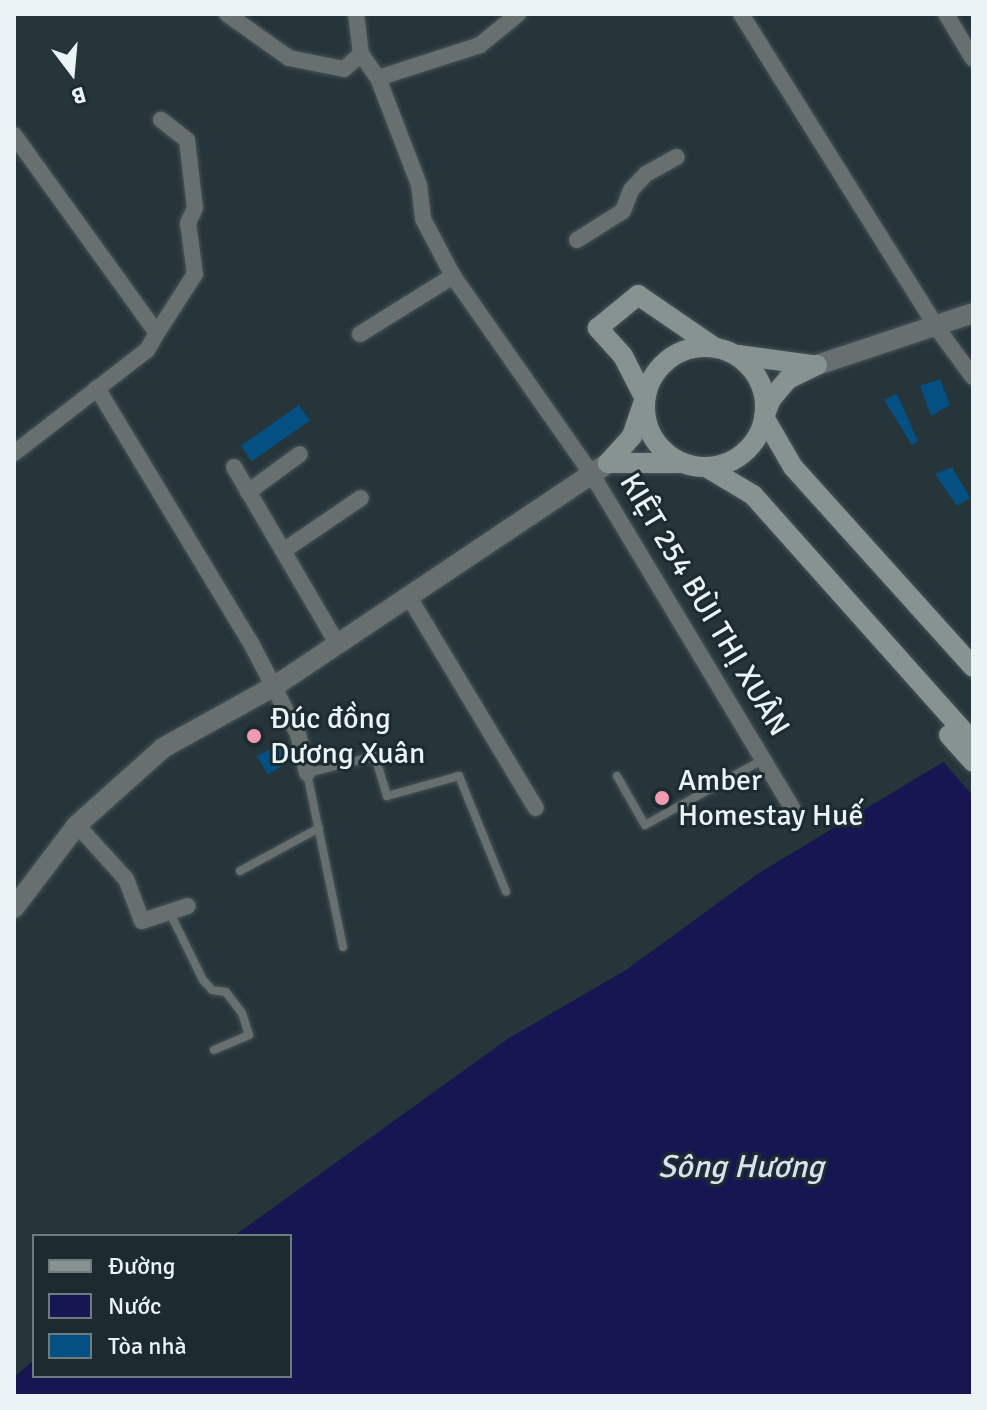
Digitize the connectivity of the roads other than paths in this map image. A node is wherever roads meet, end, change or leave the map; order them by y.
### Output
1 (227, 14) edge
2 (356, 14) edge
3 (518, 14) edge
4 (741, 14) edge
5 (946, 14) edge
6 (361, 54) junction
7 (973, 59) edge
8 (378, 78) junction
9 (161, 120) dead end
10 (14, 135) edge
11 (677, 157) dead end
12 (577, 240) dead end
13 (453, 276) junction
14 (973, 313) edge
15 (937, 328) junction
16 (157, 333) junction
17 (360, 334) dead end
18 (723, 350) junction
19 (817, 365) junction
20 (973, 377) edge
21 (97, 388) junction
22 (645, 399) junction
23 (764, 417) junction
24 (14, 453) edge
25 (300, 454) dead end
26 (696, 465) junction
27 (234, 467) dead end
28 (599, 468) junction
29 (248, 492) junction
30 (361, 498) dead end
31 (283, 551) junction
32 (409, 597) junction
33 (935, 615) junction
34 (337, 643) junction
35 (973, 648) edge
36 (884, 652) junction
37 (973, 667) edge
38 (275, 686) junction
39 (973, 742) edge
40 (764, 759) junction
41 (973, 762) edge
42 (307, 773) junction
43 (617, 776) dead end
44 (536, 808) dead end
45 (792, 808) dead end
46 (77, 825) junction
47 (319, 828) junction
48 (240, 871) dead end
49 (506, 892) dead end
50 (188, 906) dead end
51 (14, 908) edge
52 (170, 912) junction
53 (343, 947) dead end
54 (214, 1050) dead end

1 - 6 street
2 - 6 street
3 - 8 street
4 - 15 street
5 - 7 street
6 - 8 street, KIỆT 254 BÙI THỊ XUÂN
8 - 13 street, KIỆT 254 BÙI THỊ XUÂN
9 - 16 street
10 - 16 street
11 - 12 street
13 - 17 street
13 - 28 street, KIỆT 254 BÙI THỊ XUÂN
14 - 15 street
15 - 19 street
15 - 20 street
16 - 21 street
18 - 19 main road
18 - 22 main road
18 - 22 main road
18 - 23 main road
19 - 23 main road
21 - 24 street
21 - 38 street
22 - 26 main road
22 - 28 main road
23 - 26 main road
23 - 33 main road
25 - 29 street
26 - 28 main road
26 - 36 main road
27 - 29 street
28 - 32 street
28 - 40 street, KIỆT 254 BÙI THỊ XUÂN
29 - 31 street
30 - 31 street
31 - 34 street
32 - 34 street
32 - 44 street
33 - 35 main road
33 - 37 main road
34 - 38 street
36 - 39 main road
36 - 41 main road
38 - 42 street
38 - 46 street
40 - 43 lane
40 - 45 street, KIỆT 254 BÙI THỊ XUÂN
42 - 47 lane
42 - 49 lane
46 - 51 street
46 - 52 street
47 - 48 lane
47 - 53 lane
50 - 52 street
52 - 54 lane

